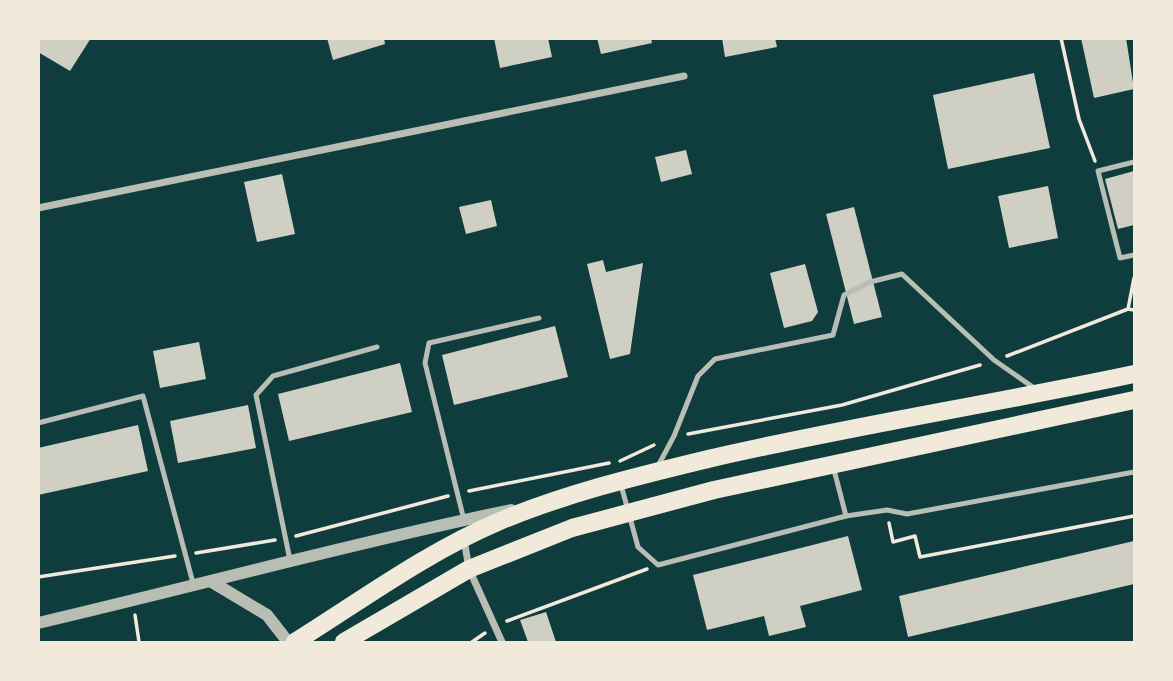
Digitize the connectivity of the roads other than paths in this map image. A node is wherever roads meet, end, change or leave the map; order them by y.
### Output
1 (684, 76) dead end
2 (1135, 162) edge
3 (38, 208) edge
4 (1135, 255) edge
5 (539, 318) dead end
6 (377, 347) dead end
7 (1135, 374) edge
8 (1042, 394) junction
9 (1135, 400) edge
10 (38, 423) edge
11 (832, 463) junction
12 (654, 472) junction
13 (1135, 472) edge
14 (620, 482) junction
15 (559, 500) junction
16 (628, 512) junction
17 (846, 516) junction
18 (464, 520) junction
19 (464, 538) junction
20 (289, 560) junction
21 (469, 569) junction
22 (212, 582) junction
23 (194, 586) junction
24 (38, 623) edge
25 (288, 642) edge
26 (295, 642) edge
27 (344, 642) edge
28 (502, 642) edge

1 - 3 street
2 - 4 lane
5 - 18 lane
6 - 20 lane
7 - 8 highway
8 - 12 highway
8 - 12 lane
9 - 11 highway
10 - 23 lane
11 - 16 highway
11 - 17 lane
12 - 14 highway
13 - 17 lane
14 - 15 highway
14 - 16 lane
15 - 18 street
15 - 19 highway
16 - 17 lane
16 - 21 highway
18 - 20 street
19 - 21 street
19 - 26 highway
20 - 22 street
21 - 27 highway
21 - 28 street
22 - 23 street
22 - 25 street
23 - 24 street

